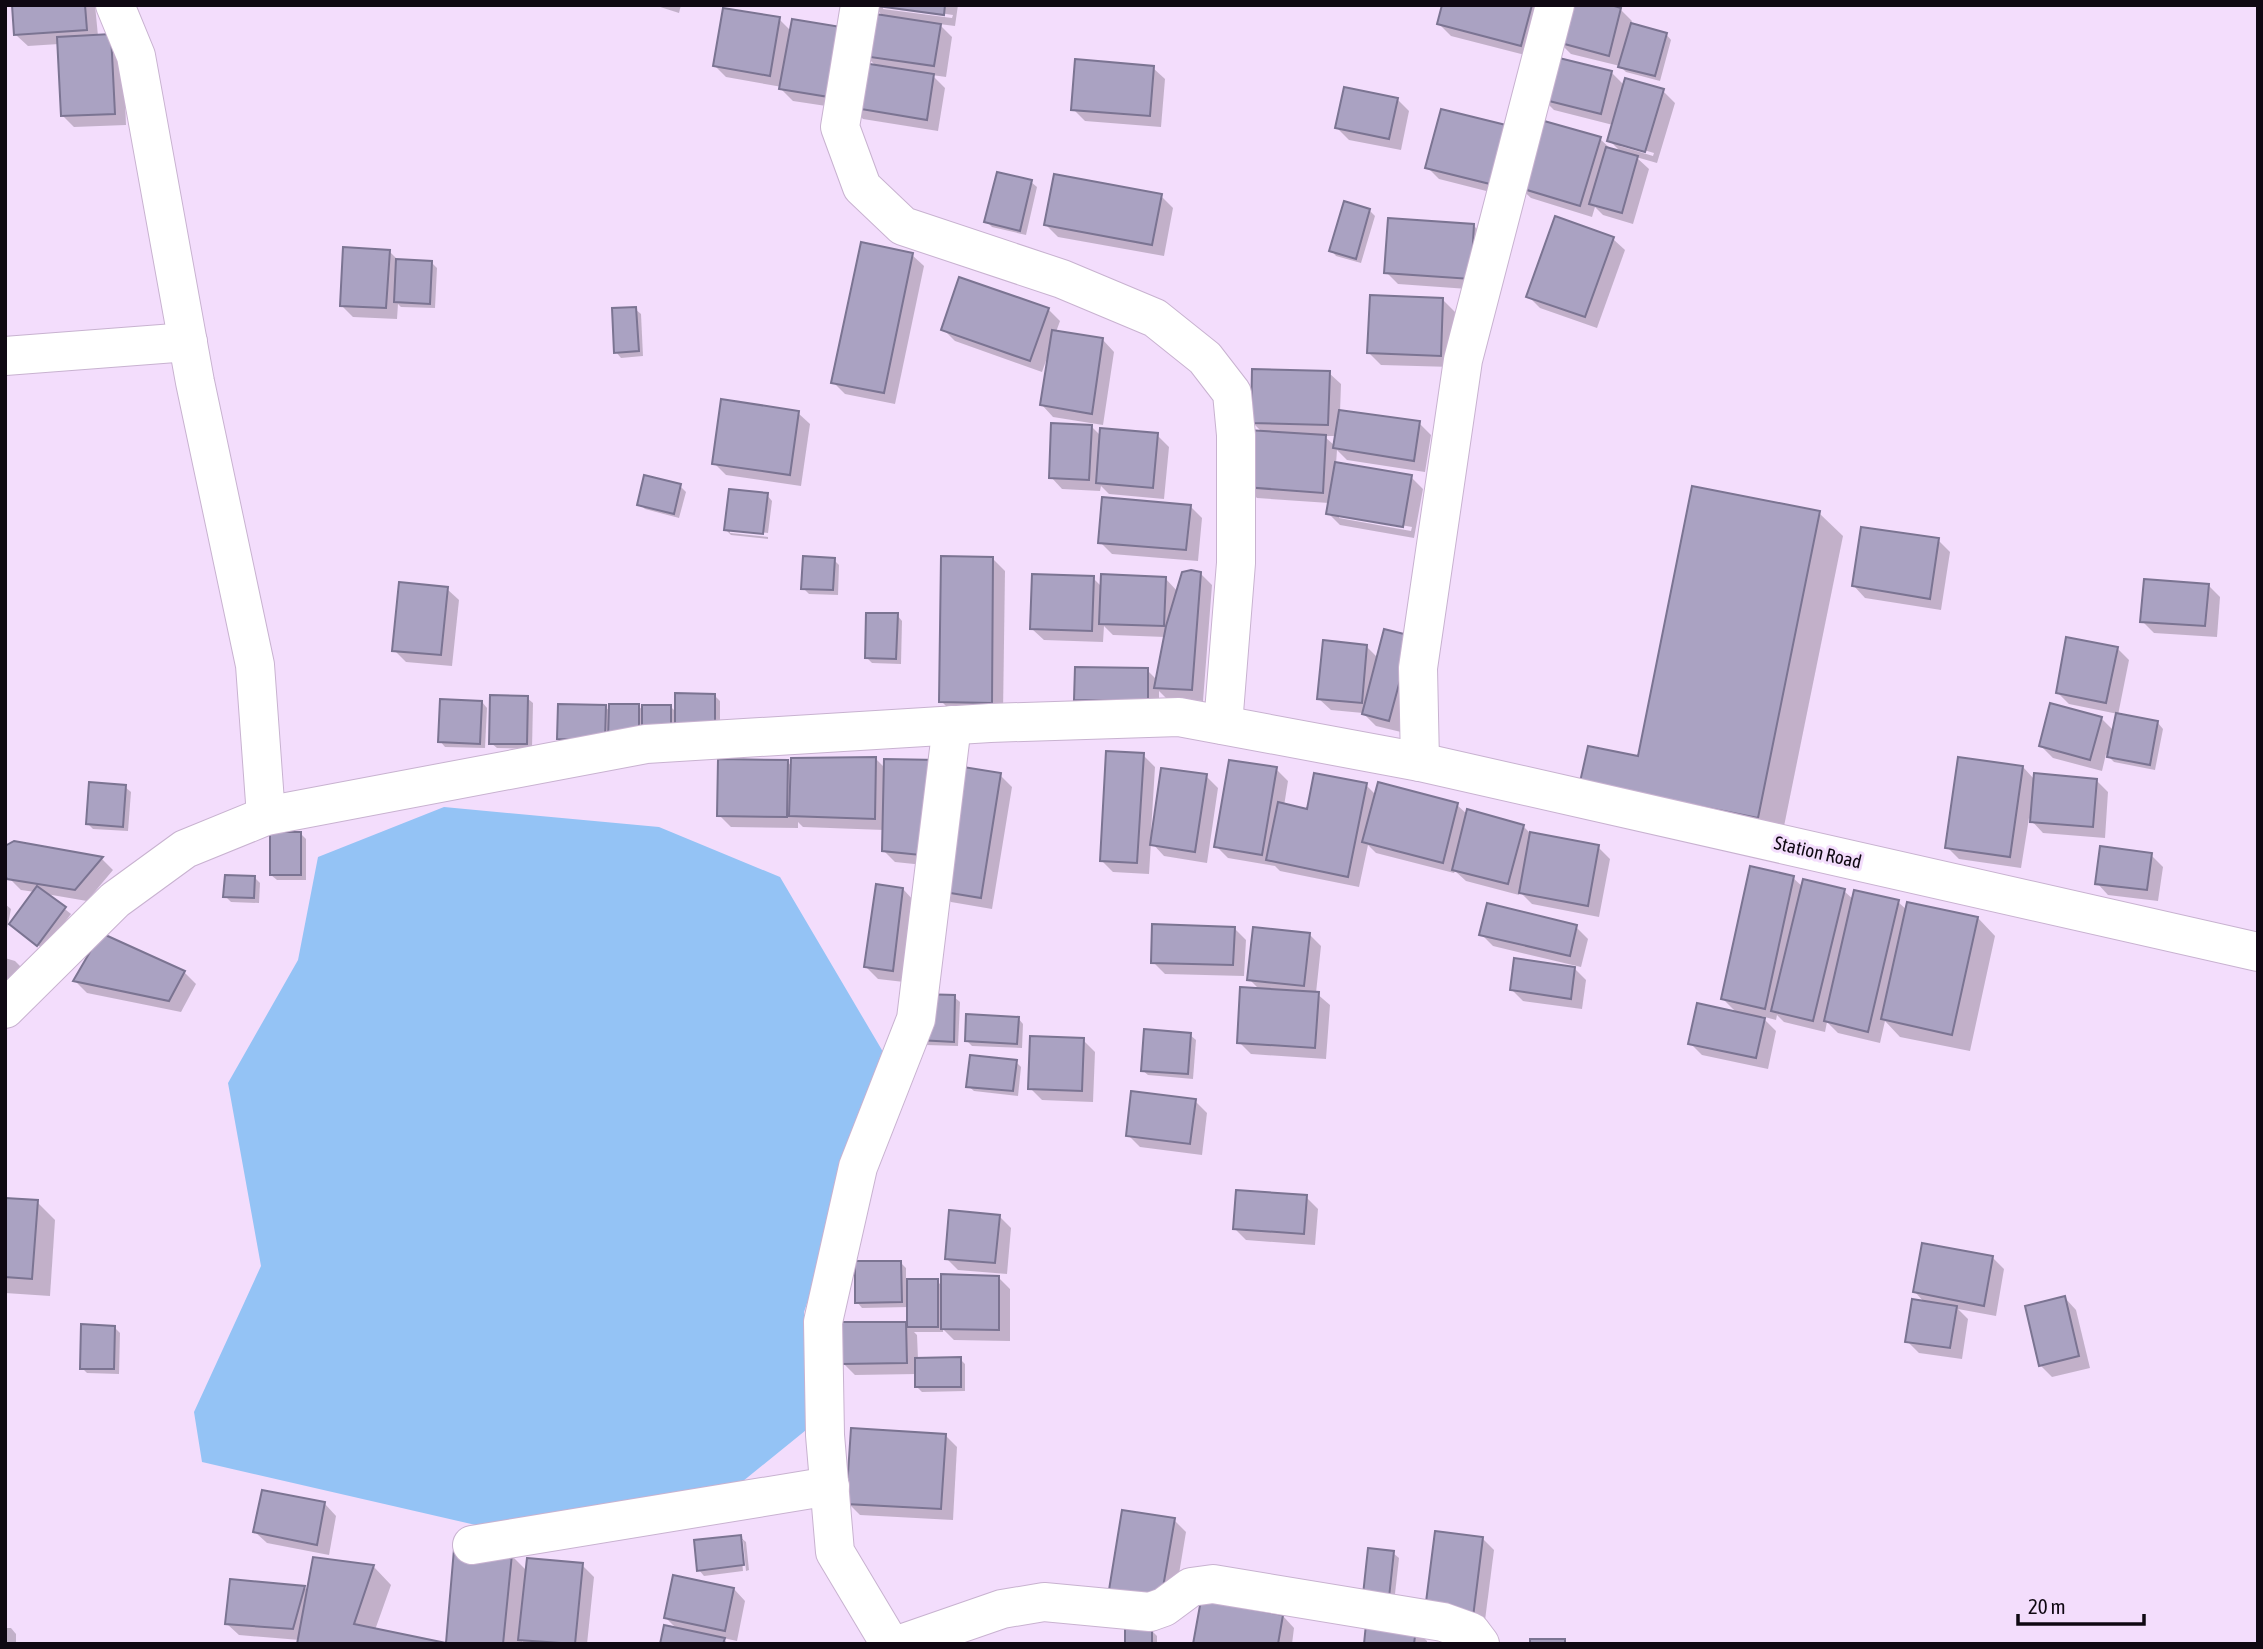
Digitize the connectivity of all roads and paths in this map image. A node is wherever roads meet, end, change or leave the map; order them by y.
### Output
1 (115, 5) edge
2 (860, 5) edge
3 (1555, 5) edge
4 (188, 342) junction
5 (5, 356) edge
6 (952, 725) junction
7 (1223, 725) junction
8 (1420, 762) junction
9 (266, 816) junction
10 (2258, 952) edge
11 (5, 1009) edge
12 (830, 1486) junction
13 (472, 1545) dead end
14 (890, 1644) edge
15 (901, 1644) edge
16 (1480, 1644) edge

1 - 4 street
2 - 7 street
3 - 8 street
4 - 5 street
4 - 9 street
6 - 7 street, Station Road
6 - 9 street, Station Road
6 - 12 street
7 - 8 street, Station Road
8 - 10 street, Station Road
9 - 11 street, Station Road
12 - 13 street
12 - 14 street
15 - 16 street

